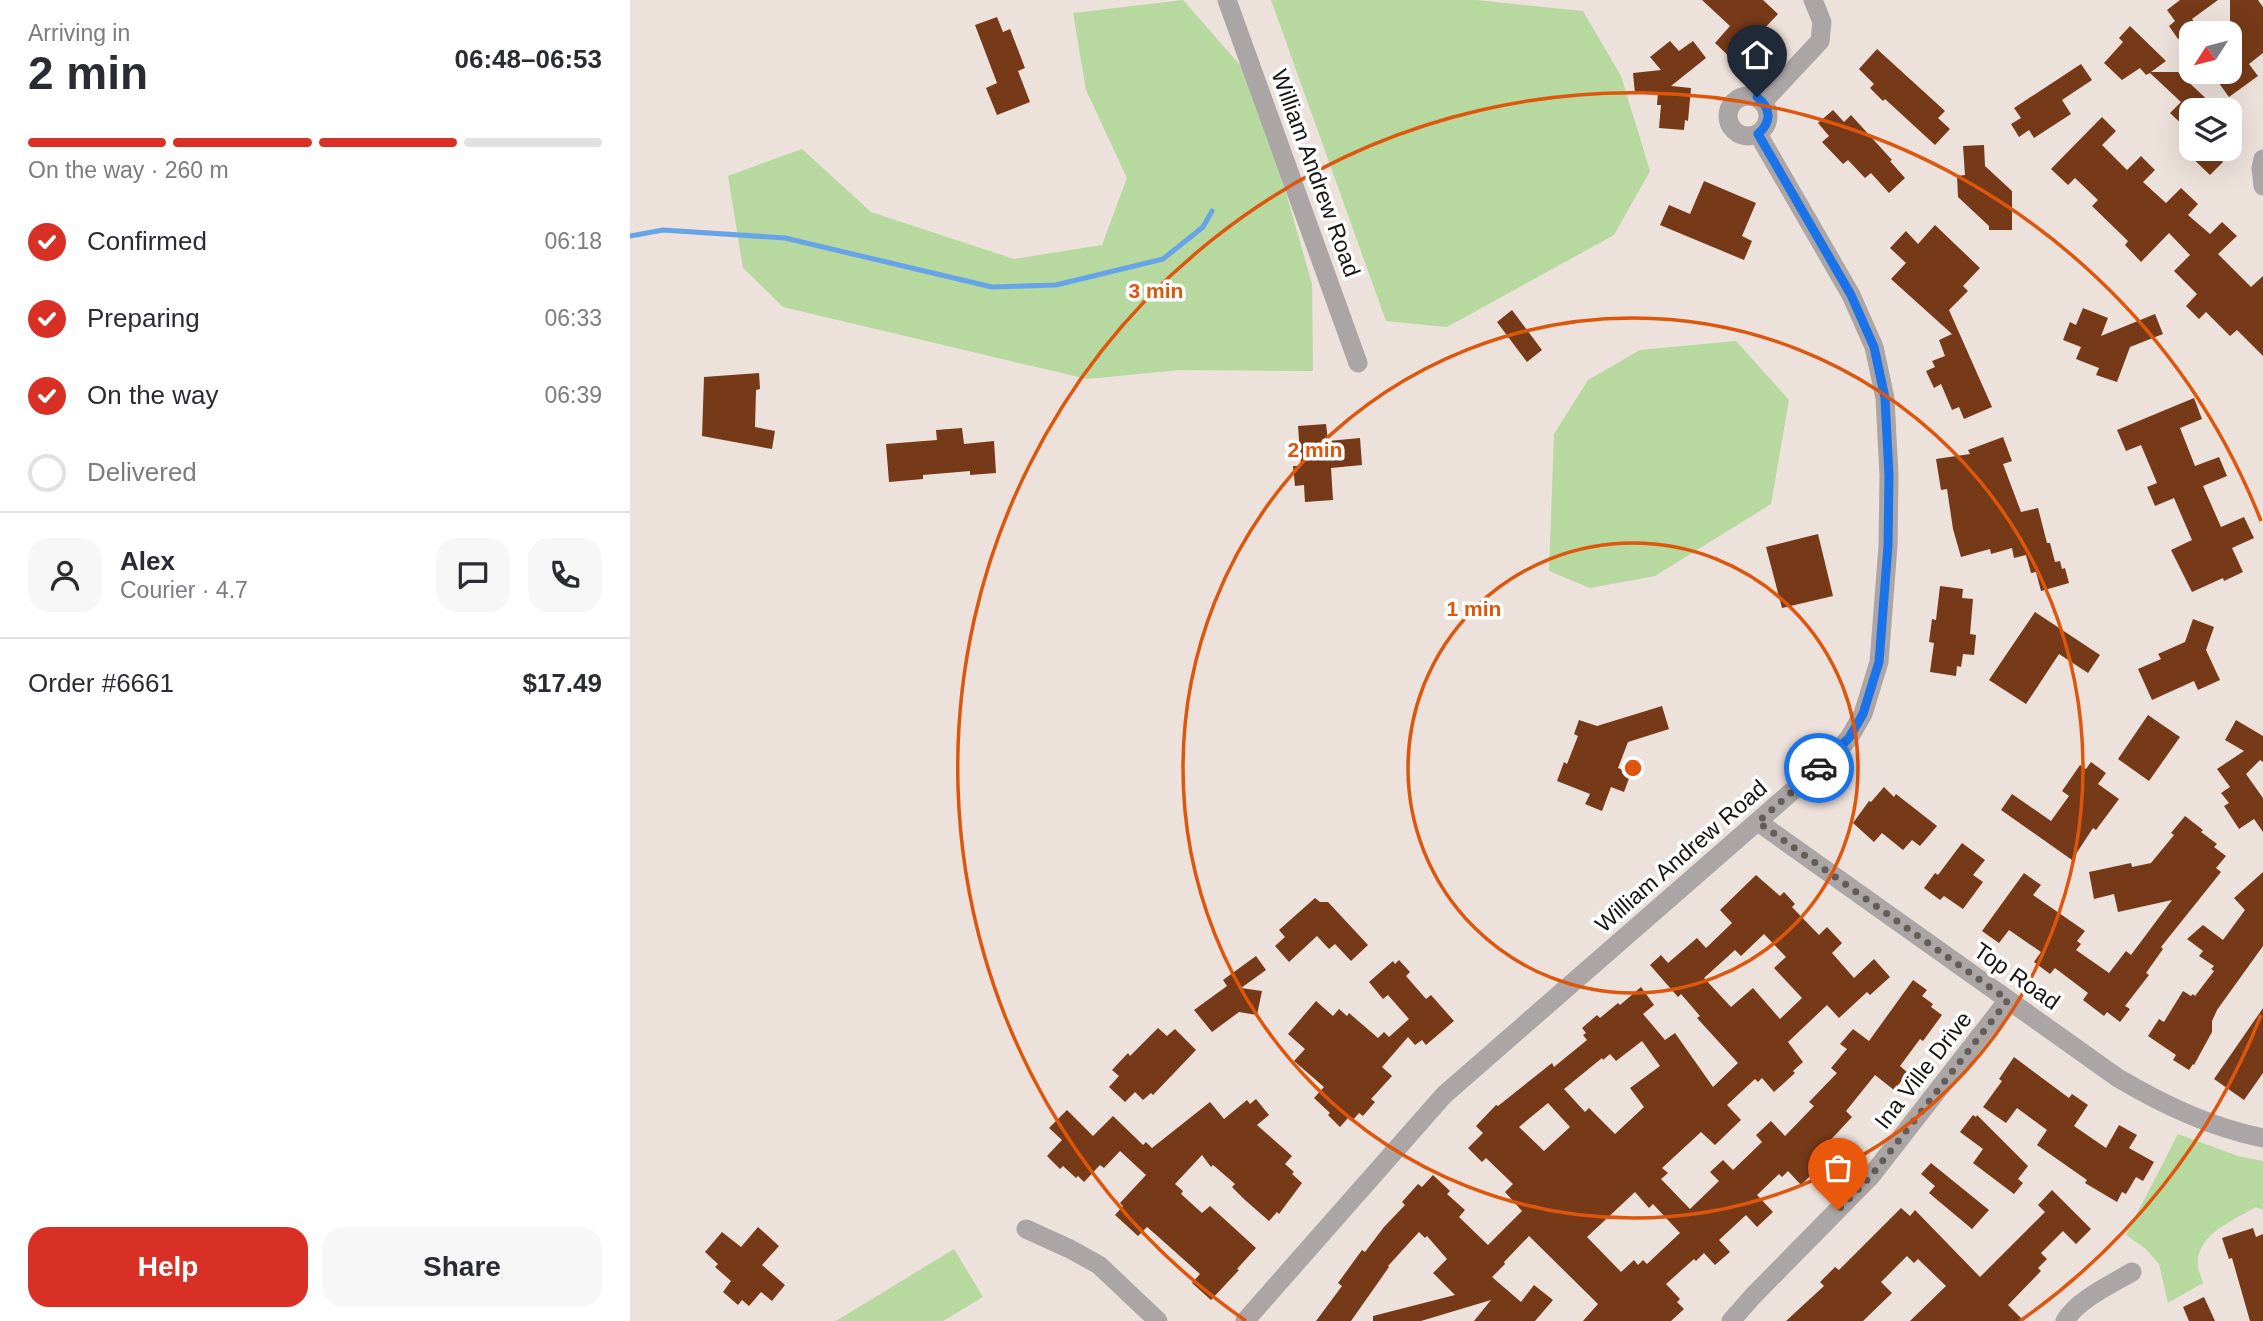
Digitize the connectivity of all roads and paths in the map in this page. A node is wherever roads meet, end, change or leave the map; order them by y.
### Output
1 (1227, 0) edge
2 (1813, 0) edge
3 (1763, 102) junction
4 (1758, 134) junction
5 (2263, 159) edge
6 (2263, 186) edge
7 (1358, 363) dead end
8 (1758, 822) junction
9 (2008, 1000) junction
10 (2263, 1138) edge
11 (1026, 1228) dead end
12 (2132, 1272) dead end
13 (1158, 1321) edge
14 (1245, 1321) edge
15 (1731, 1321) edge
16 (2065, 1321) edge

1 - 7 street, William Andrew Road
2 - 3 street
3 - 4 street
3 - 4 street
4 - 8 street, William Andrew Road
5 - 6 street
8 - 9 street, Top Road
8 - 14 street, William Andrew Road
9 - 10 street, Top Road
9 - 15 street, Ina Ville Drive
11 - 13 street
12 - 16 street

